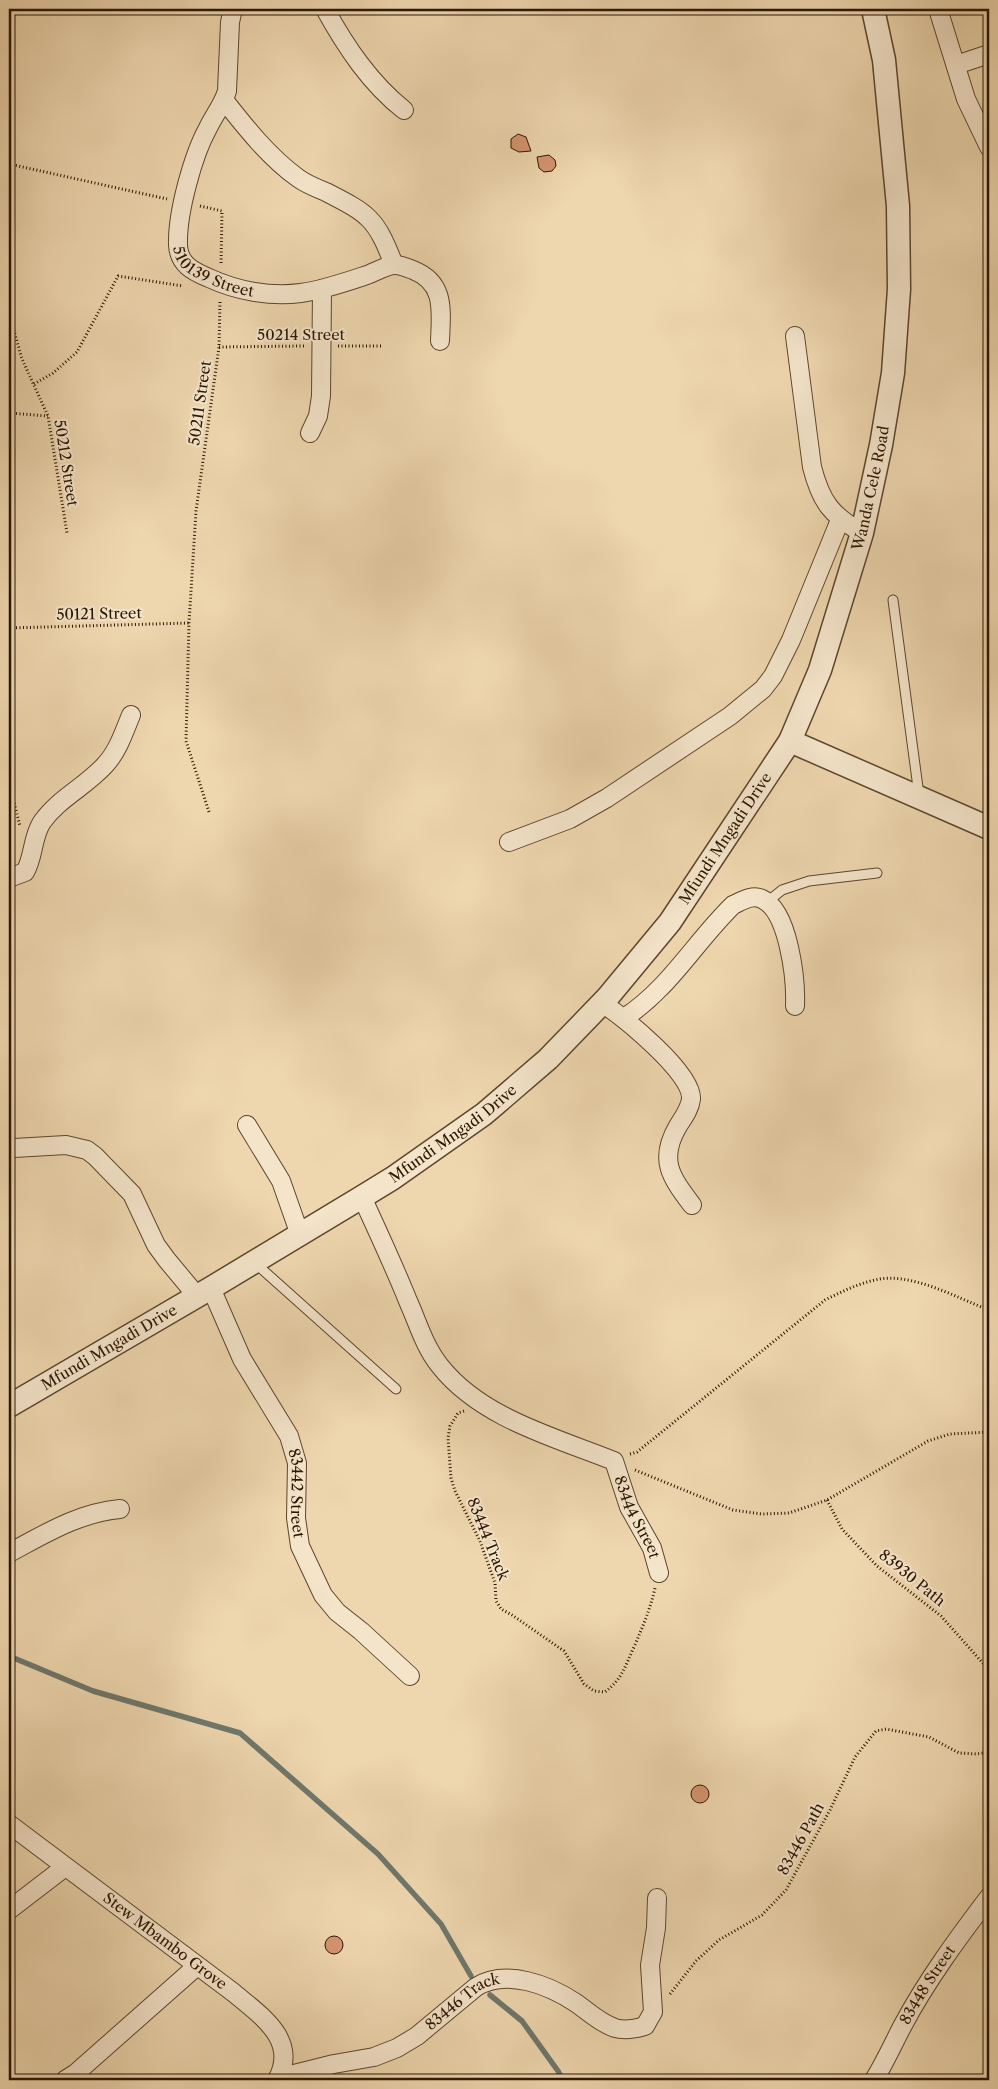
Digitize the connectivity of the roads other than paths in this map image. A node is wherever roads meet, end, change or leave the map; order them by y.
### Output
1 (234, 9) edge
2 (325, 9) edge
3 (872, 9) edge
4 (938, 9) edge
5 (989, 54) edge
6 (956, 65) junction
7 (224, 100) junction
8 (404, 110) dead end
9 (989, 147) edge
10 (394, 265) junction
11 (322, 288) junction
12 (795, 336) dead end
13 (440, 341) dead end
14 (310, 433) dead end
15 (840, 520) junction
16 (862, 533) junction
17 (893, 600) dead end
18 (131, 715) dead end
19 (790, 741) junction
20 (920, 798) junction
21 (989, 828) edge
22 (509, 842) dead end
23 (877, 873) dead end
24 (9, 878) edge
25 (767, 902) junction
26 (602, 1003) junction
27 (795, 1006) dead end
28 (624, 1018) junction
29 (247, 1125) dead end
30 (14, 1148) dead end
31 (362, 1197) junction
32 (692, 1205) dead end
33 (300, 1235) junction
34 (254, 1262) junction
35 (204, 1292) junction
36 (396, 1389) dead end
37 (9, 1406) edge
38 (120, 1509) dead end
39 (9, 1553) edge
40 (659, 1573) road end
41 (410, 1676) dead end
42 (9, 1824) edge
43 (65, 1867) junction
44 (989, 1897) edge
45 (657, 1898) dead end
46 (9, 1910) edge
47 (197, 1966) junction
48 (278, 2079) edge
49 (65, 2080) edge
50 (874, 2080) edge

1 - 7 street, 510139 Street
2 - 8 street
3 - 16 street, Wanda Cele Road
4 - 6 street
5 - 6 street
6 - 9 street
7 - 10 street
7 - 11 street, 510139 Street
10 - 11 street, 510139 Street
10 - 13 street
11 - 14 street
12 - 15 street
15 - 16 street
15 - 22 street
16 - 19 street, Wanda Cele Road
17 - 20 lane
18 - 24 street
19 - 20 street
19 - 26 street, Mfundi Mngadi Drive
20 - 21 street
23 - 25 lane
25 - 27 street
25 - 28 street
26 - 28 street
26 - 31 street, Mfundi Mngadi Drive
28 - 32 street
29 - 33 street
30 - 35 street, 83442 Street
31 - 33 street, Mfundi Mngadi Drive
31 - 40 street, 83444 Street
33 - 34 street, Mfundi Mngadi Drive
34 - 35 street, Mfundi Mngadi Drive
34 - 36 lane
35 - 37 street, Mfundi Mngadi Drive
35 - 41 street, 83442 Street
38 - 39 street
42 - 43 street, Stew Mbambo Grove
43 - 46 street
43 - 47 street, Stew Mbambo Grove
44 - 50 street, 83448 Street
45 - 48 street, 83446 Track
47 - 48 street, Stew Mbambo Grove
47 - 49 street

